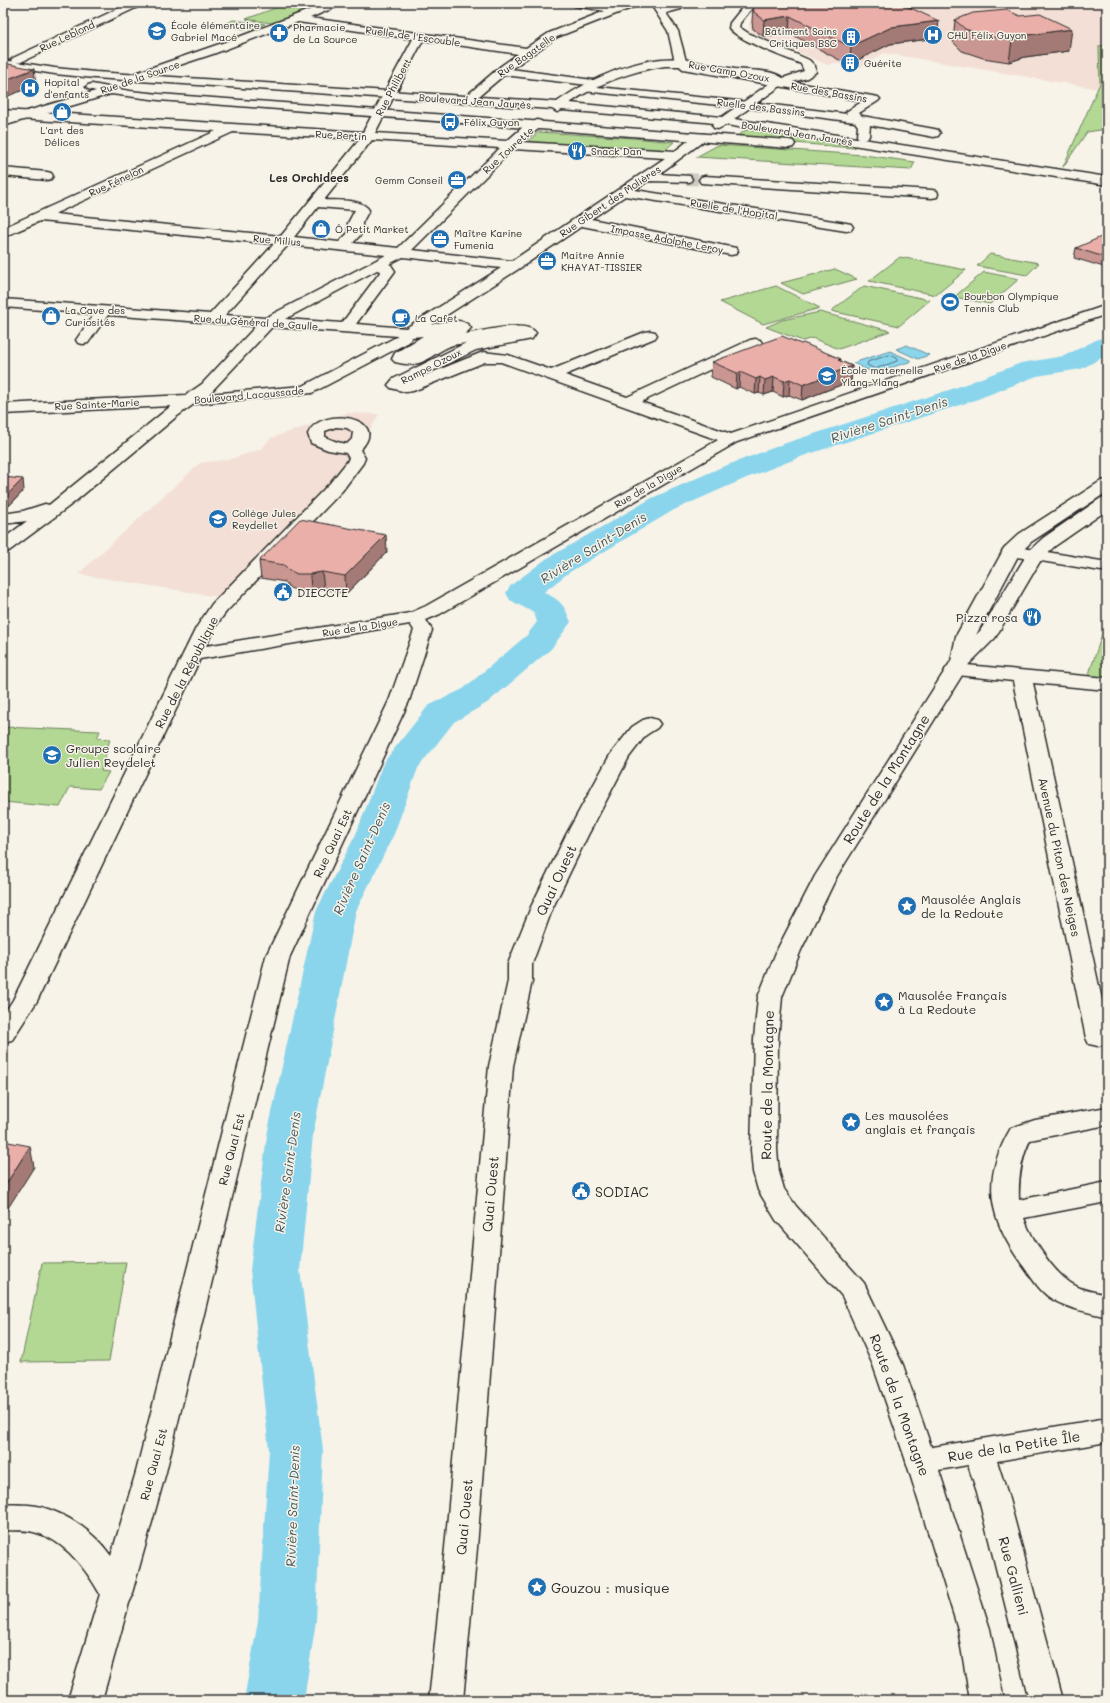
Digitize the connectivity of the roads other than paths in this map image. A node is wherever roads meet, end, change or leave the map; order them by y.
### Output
1 (138, 3) edge
2 (336, 3) edge
3 (575, 3) edge
4 (635, 3) edge
5 (680, 3) edge
6 (751, 3) edge
7 (658, 7) edge
8 (617, 10) junction
9 (298, 19) junction
10 (419, 38) junction
11 (529, 52) junction
12 (17, 60) dead end
13 (189, 60) junction
14 (681, 62) junction
15 (3, 63) edge
16 (3, 71) edge
17 (502, 71) junction
18 (810, 72) junction
19 (768, 76) junction
20 (131, 78) junction
21 (145, 78) junction
22 (779, 83) junction
23 (592, 86) junction
24 (101, 91) junction
25 (390, 95) junction
26 (468, 100) junction
27 (748, 105) junction
28 (559, 106) junction
29 (380, 113) junction
30 (3, 114) edge
31 (25, 116) junction
32 (859, 119) junction
33 (724, 121) junction
34 (3, 122) edge
35 (537, 124) junction
36 (230, 129) junction
37 (934, 133) dead end
38 (369, 136) junction
39 (863, 136) dead end
40 (701, 138) junction
41 (511, 144) junction
42 (678, 155) junction
43 (943, 159) junction
44 (3, 172) edge
45 (47, 176) dead end
46 (646, 177) junction
47 (686, 179) tunnel mouth
48 (705, 180) tunnel mouth
49 (1107, 182) edge
50 (1107, 186) edge
51 (623, 192) junction
52 (932, 194) dead end
53 (314, 203) junction
54 (39, 217) junction
55 (579, 221) junction
56 (846, 227) dead end
57 (3, 233) edge
58 (284, 241) junction
59 (342, 246) junction
60 (731, 251) dead end
61 (402, 252) junction
62 (515, 265) junction
63 (376, 266) junction
64 (3, 303) edge
65 (1107, 309) edge
66 (104, 311) junction
67 (213, 319) junction
68 (268, 322) junction
69 (346, 328) junction
70 (408, 332) junction
71 (650, 335) dead end
72 (100, 342) dead end
73 (755, 343) dead end
74 (551, 375) junction
75 (210, 393) junction
76 (190, 400) junction
77 (628, 402) junction
78 (3, 409) edge
79 (731, 439) junction
80 (351, 449) dead end
81 (1107, 485) edge
82 (66, 500) junction
83 (1107, 502) edge
84 (3, 519) edge
85 (3, 526) edge
86 (1025, 538) junction
87 (3, 542) edge
88 (1049, 542) junction
89 (3, 547) edge
90 (1011, 551) junction
91 (1035, 555) junction
92 (1106, 556) edge
93 (414, 618) junction
94 (193, 654) junction
95 (958, 665) junction
96 (1022, 676) junction
97 (1107, 684) edge
98 (650, 724) dead end
99 (3, 1034) edge
100 (1098, 1038) dead end
101 (1107, 1116) edge
102 (1107, 1192) edge
103 (1008, 1212) junction
104 (1107, 1306) edge
105 (1107, 1430) edge
106 (979, 1452) junction
107 (921, 1461) junction
108 (3, 1517) edge
109 (116, 1595) junction
110 (85, 1700) edge
111 (446, 1700) edge
112 (987, 1700) edge
113 (1046, 1700) edge

1 - 12 street, Rue Leblond
2 - 9 street, Rue de la Source
3 - 8 street
4 - 8 street, Rue Bagatelle
5 - 7 street
6 - 18 street
7 - 14 street
8 - 11 street, Rue Bagatelle
9 - 10 street, Ruelle de l'Escouble
9 - 13 street, Rue de la Source
10 - 11 street, Ruelle de l'Escouble
10 - 25 street, Rue Philibert
11 - 17 street, Rue Bagatelle
13 - 20 street, Rue de la Source
13 - 21 street, Rue de la Source
14 - 19 street, Rue Camp Ozoux
14 - 22 street, Rue Camp Ozoux
14 - 23 street, Rue Tourette
15 - 20 street, Boulevard Jean Jaurès
16 - 24 street, Boulevard Jean Jaurès
17 - 23 street, Ruelle des Bassins
17 - 26 street, Rue Bagatelle
18 - 19 street
18 - 22 street, Rue Gibert des Molières
19 - 22 street, Rue Camp Ozoux
20 - 21 street, Boulevard Jean Jaurès
20 - 24 street, Rue de la Source
21 - 24 street, Rue de la Source
21 - 25 street, Boulevard Jean Jaurès
22 - 27 street, Rue Gibert des Molières
22 - 32 street, Rue des Bassins
23 - 27 street, Ruelle des Bassins
23 - 28 street, Rue Tourette
24 - 29 street, Boulevard Jean Jaurès
24 - 31 street, Rue de la Source
25 - 26 street, Boulevard Jean Jaurès
25 - 29 street, Rue Philibert
26 - 28 street, Boulevard Jean Jaurès
27 - 32 street, Ruelle des Bassins
27 - 33 street, Rue Gibert des Molières
28 - 33 street, Boulevard Jean Jaurès
28 - 35 street, Rue Tourette
29 - 35 street, Boulevard Jean Jaurès
29 - 38 street, Rue Philibert
30 - 31 street, Rue Bertin
31 - 34 street, Rue de la Source
31 - 36 street, Rue Bertin
32 - 37 street, Ruelle des Bassins
32 - 39 street, Rue des Bassins
33 - 40 street, Rue Gibert des Molières
33 - 43 street, Boulevard Jean Jaurès
35 - 40 street, Boulevard Jean Jaurès
35 - 41 street, Rue Tourette
36 - 38 street, Rue Bertin
36 - 54 street, Rue Fénelon
38 - 41 street, Rue Bertin
38 - 53 street, Rue Philibert
40 - 42 street, Rue Gibert des Molières
40 - 43 street, Boulevard Jean Jaurès
41 - 42 street, Rue Bertin
41 - 61 street, Rue Tourette
42 - 46 street, Rue Gibert des Molières
43 - 49 street
43 - 50 street
44 - 45 street
46 - 47 street
46 - 51 street, Rue Gibert des Molières
48 - 52 street
51 - 55 street, Rue Gibert des Molières
51 - 56 street, Ruelle de l'Hopital
53 - 58 street, Rue Philibert
53 - 59 street
54 - 57 street, Rue Fénelon
54 - 58 street, Rue Milius
55 - 60 street, Impasse Adolphe Leroy
55 - 62 street, Rue Gibert des Molières
58 - 59 street, Rue Milius
58 - 67 street, Rue Philibert
59 - 61 street, Rue Milius
61 - 62 street, Rue Milius
61 - 63 street, Rue Tourette
62 - 70 street, Rue Gibert des Molières
63 - 68 street, Rue Tourette
63 - 69 street
64 - 66 street, Rue du Général de Gaulle
65 - 79 street, Rue de la Digue
66 - 67 street, Rue du Général de Gaulle
66 - 72 street
67 - 68 street, Rue du Général de Gaulle
68 - 69 street, Rue du Général de Gaulle
68 - 75 street, Boulevard Lacaussade
69 - 70 street, Rue du Général de Gaulle
70 - 74 street, Rampe Ozoux
70 - 75 street, Boulevard Lacaussade
71 - 74 street
73 - 77 street
74 - 77 street, Rampe Ozoux
75 - 76 street, Boulevard Lacaussade
76 - 78 street, Rue Sainte-Marie
76 - 82 street, Boulevard Lacaussade
77 - 79 street, Rampe Ozoux
79 - 93 street, Rue de la Digue
80 - 94 street, Rue de la République
81 - 86 street, Route de la Montagne
82 - 84 street
82 - 89 street, Boulevard Lacaussade
83 - 88 street, Route de la Montagne
85 - 87 street
86 - 88 street
86 - 90 street, Route de la Montagne
88 - 91 street, Route de la Montagne
88 - 92 street
90 - 91 street
90 - 95 street, Route de la Montagne
91 - 92 street
91 - 95 street, Route de la Montagne
93 - 94 street, Rue de la Digue
93 - 109 street, Rue Quai Est
94 - 99 street, Rue de la République
95 - 96 street
95 - 107 street, Route de la Montagne
96 - 97 street
96 - 100 street, Avenue du Piton des Neiges
98 - 111 street, Quai Ouest
101 - 103 street
102 - 103 street
103 - 104 street
105 - 106 street, Rue de la Petite Île
106 - 107 street, Rue de la Petite Île
106 - 113 street, Rue Gallieni
107 - 112 street, Route de la Montagne
108 - 109 street
109 - 110 street, Rue Quai Est

